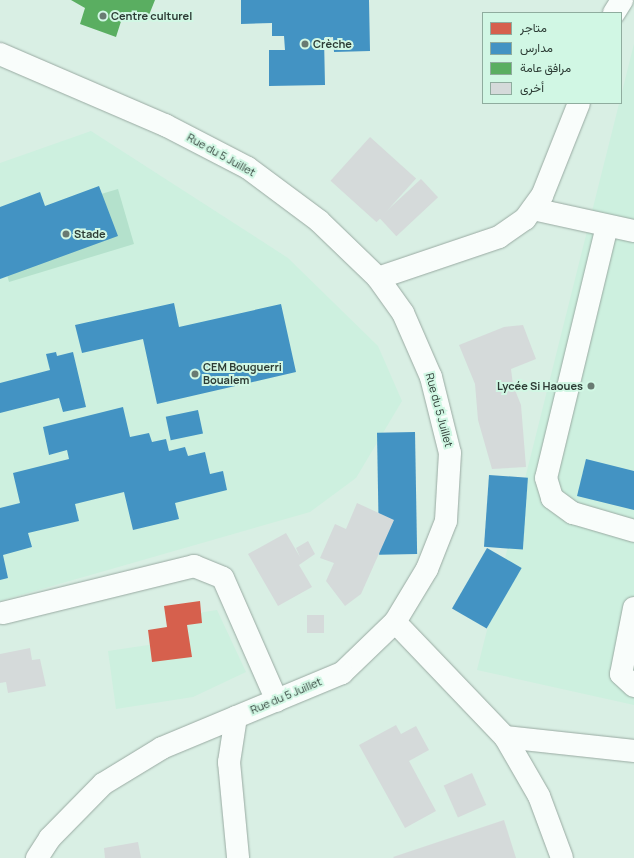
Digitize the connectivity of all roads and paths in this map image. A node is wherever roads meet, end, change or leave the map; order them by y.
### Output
1 (622, 0) edge
2 (615, 12) edge
3 (0, 54) edge
4 (579, 104) edge
5 (532, 209) junction
6 (607, 226) junction
7 (634, 231) edge
8 (378, 278) junction
9 (634, 531) edge
10 (634, 608) edge
11 (3, 613) dead end
12 (395, 622) junction
13 (634, 686) edge
14 (277, 701) junction
15 (236, 717) junction
16 (505, 737) junction
17 (634, 752) edge
18 (37, 858) edge
19 (238, 858) edge
20 (562, 858) edge

1 - 2 street
3 - 8 street, Rue du 5 Juillet
4 - 5 street
5 - 6 street
5 - 8 street
6 - 7 street
6 - 9 street
8 - 12 street, Rue du 5 Juillet
10 - 13 street
11 - 14 street
12 - 14 street, Rue du 5 Juillet
12 - 16 street
14 - 15 street, Rue du 5 Juillet
15 - 18 street, Rue du 5 Juillet
15 - 19 street
16 - 17 street
16 - 20 street

